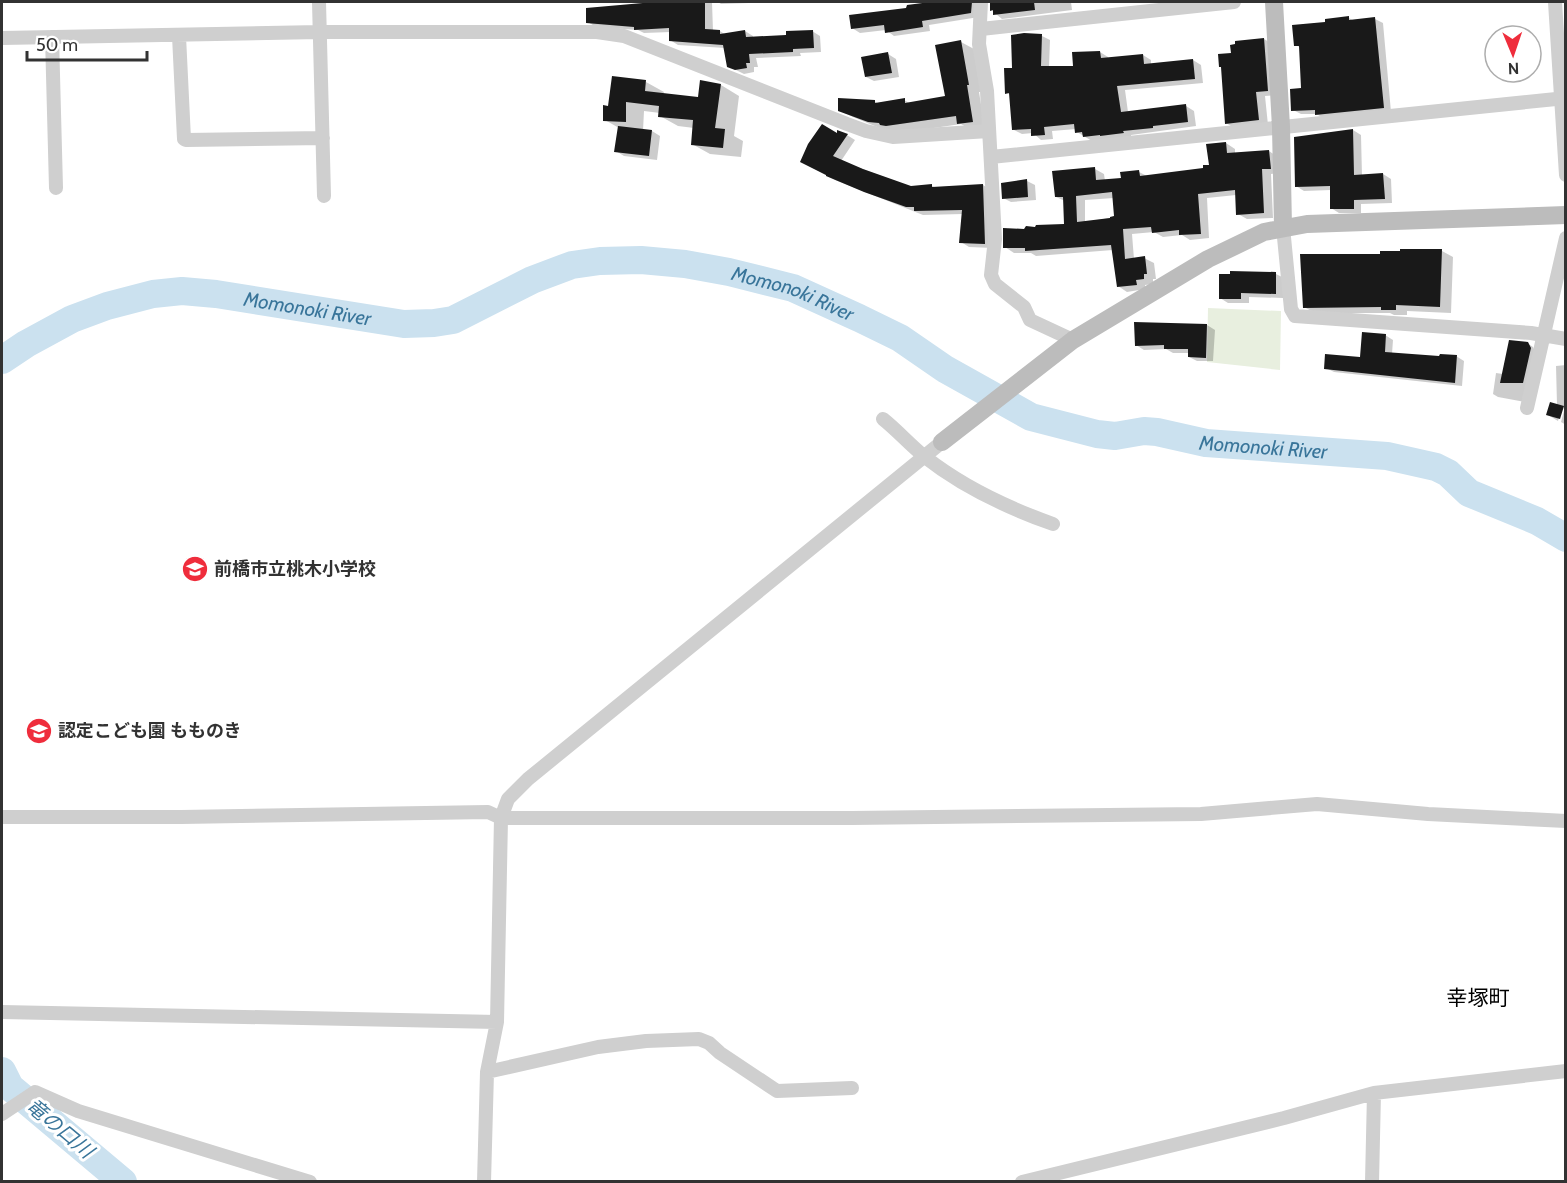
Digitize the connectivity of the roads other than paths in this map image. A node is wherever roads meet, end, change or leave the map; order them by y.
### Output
1 (319, 2) edge
2 (981, 2) edge
3 (1234, 2) edge
4 (1274, 2) edge
5 (1555, 2) edge
6 (981, 29) junction
7 (320, 32) junction
8 (179, 36) junction
9 (52, 37) junction
10 (2, 38) edge
11 (1563, 98) edge
12 (1281, 127) junction
13 (989, 131) junction
14 (323, 138) junction
15 (991, 157) junction
16 (1566, 175) edge
17 (56, 188) dead end
18 (324, 196) dead end
19 (1566, 215) edge
20 (1283, 227) junction
21 (1566, 238) edge
22 (1544, 335) junction
23 (1566, 339) edge
24 (1068, 344) junction
25 (1527, 408) dead end
26 (883, 419) dead end
27 (942, 442) joint
28 (925, 457) junction
29 (1053, 524) dead end
30 (2, 817) edge
31 (501, 818) junction
32 (1566, 821) edge
33 (2, 1012) edge
34 (497, 1022) junction
35 (1566, 1071) edge
36 (487, 1072) junction
37 (852, 1088) dead end
38 (1374, 1093) junction
39 (2, 1114) edge
40 (310, 1182) edge
41 (484, 1182) edge
42 (1022, 1182) edge
43 (1372, 1182) edge

1 - 7 street
2 - 6 street
3 - 6 street
4 - 12 street
5 - 11 street
6 - 13 street
7 - 8 street
7 - 13 street
7 - 14 street
8 - 9 street
8 - 14 street
9 - 10 street
9 - 17 street
11 - 12 street
11 - 16 street
12 - 15 street
12 - 20 street
13 - 15 street
14 - 18 street
15 - 24 street
19 - 20 street
20 - 22 street
20 - 24 street
21 - 22 street
22 - 23 street
22 - 25 street
24 - 27 street
26 - 28 street
27 - 28 street
28 - 29 street
28 - 31 street
30 - 31 street
31 - 32 street
31 - 34 street
33 - 34 street
34 - 36 street
35 - 38 street
36 - 37 street
36 - 41 street
38 - 42 street
38 - 43 street
39 - 40 street

